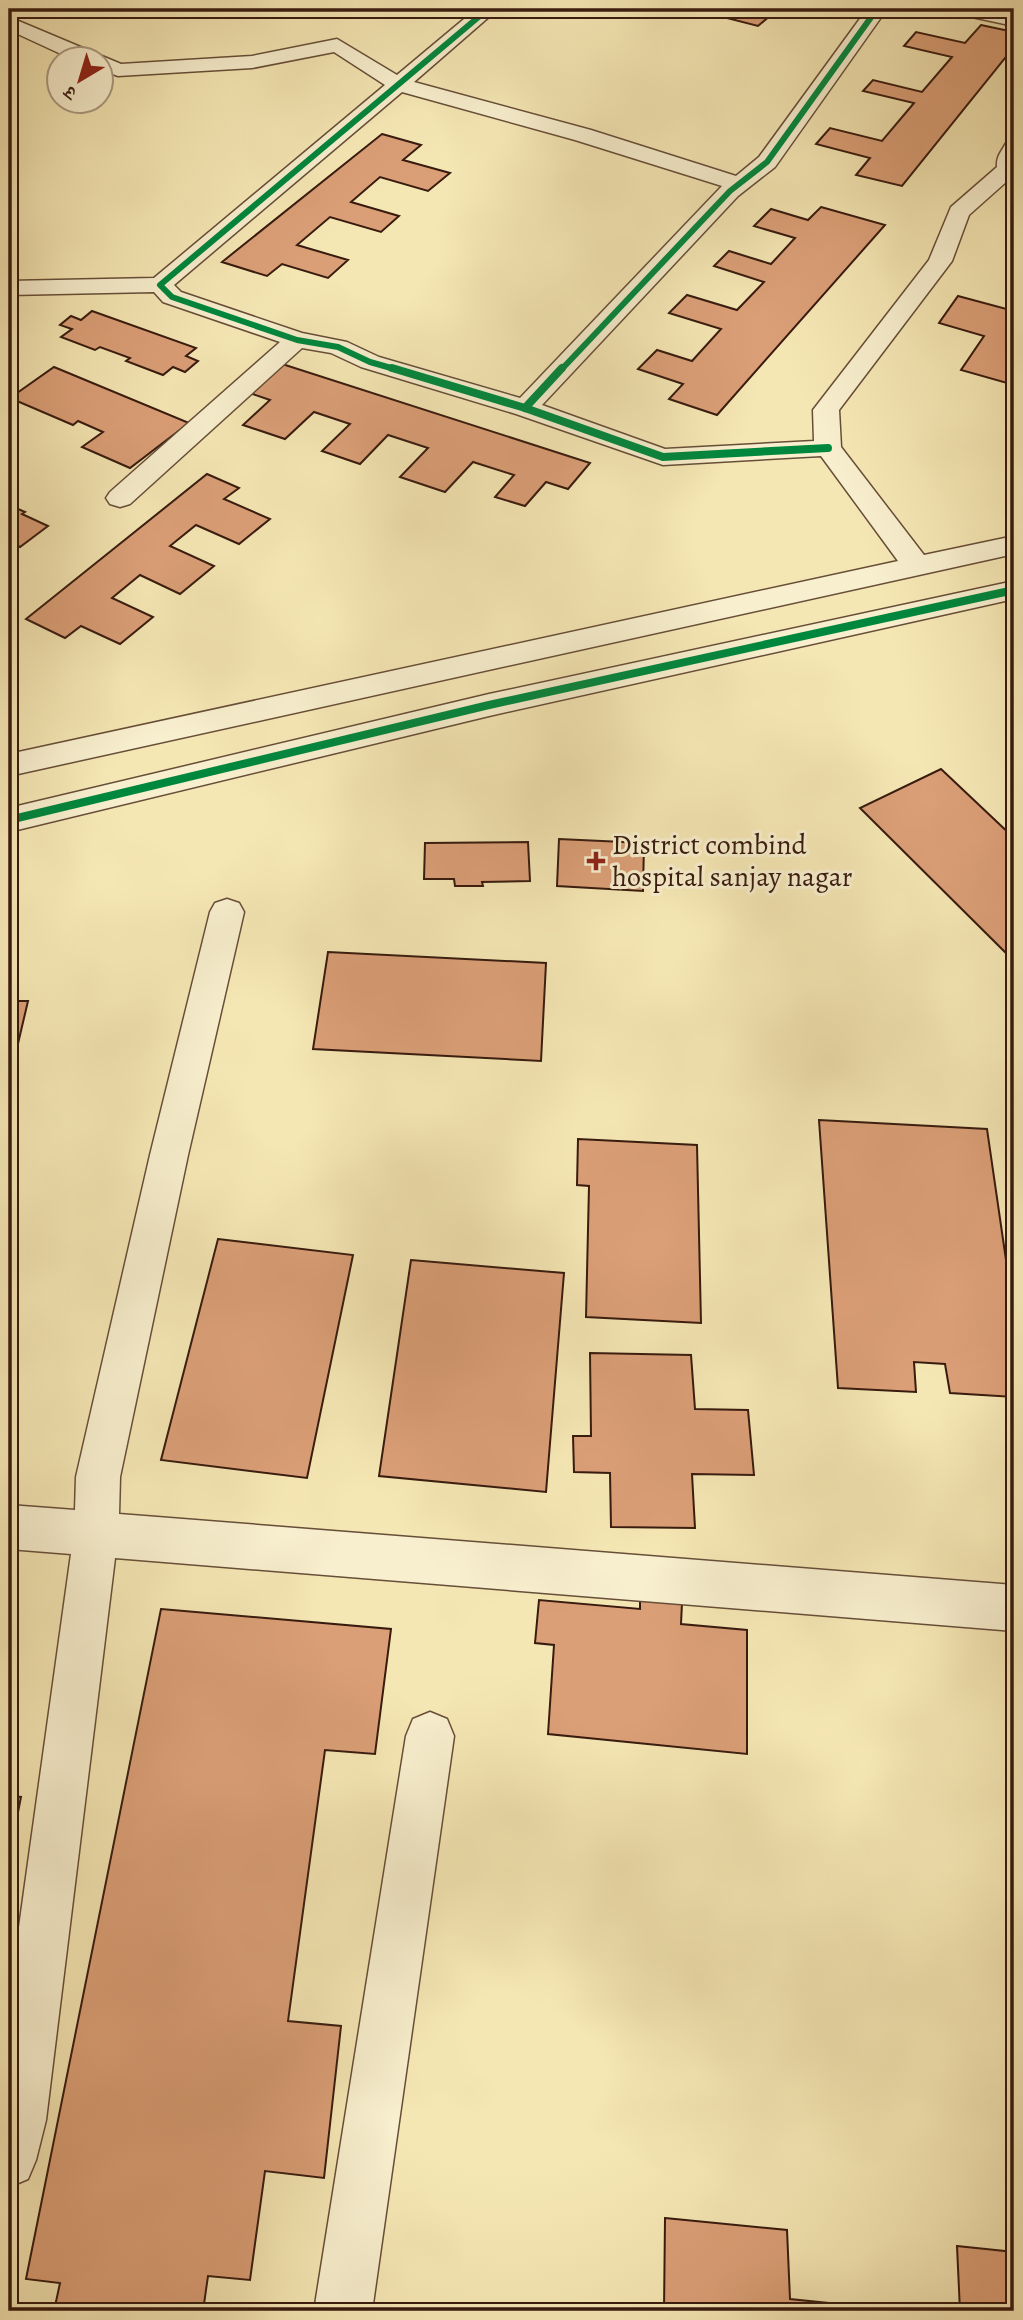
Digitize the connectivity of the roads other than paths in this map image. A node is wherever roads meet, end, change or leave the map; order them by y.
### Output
1 (488, 9) edge
2 (877, 9) edge
3 (960, 9) edge
4 (1014, 20) edge
5 (9, 23) edge
6 (61, 46) edge
7 (116, 69) edge
8 (398, 85) junction
9 (1012, 163) edge
10 (740, 184) junction
11 (160, 285) junction
12 (9, 288) edge
13 (297, 340) junction
14 (525, 408) junction
15 (828, 448) junction
16 (120, 498) dead end
17 (1014, 544) edge
18 (917, 566) junction
19 (1014, 590) edge
20 (9, 765) edge
21 (9, 820) edge
22 (227, 912) dead end
23 (9, 1527) edge
24 (96, 1535) junction
25 (1014, 1608) edge
26 (430, 1736) dead end
27 (9, 2160) edge
28 (343, 2311) edge

1 - 8 street
2 - 10 street
3 - 4 street
5 - 6 street
7 - 8 street
8 - 10 street
8 - 11 street
9 - 15 street
10 - 14 street
11 - 12 street
11 - 13 street
13 - 14 street
13 - 16 street
14 - 15 street
15 - 18 street
17 - 18 street
18 - 20 street
19 - 21 street
22 - 24 street
23 - 24 street
24 - 25 street
24 - 27 street
26 - 28 street

